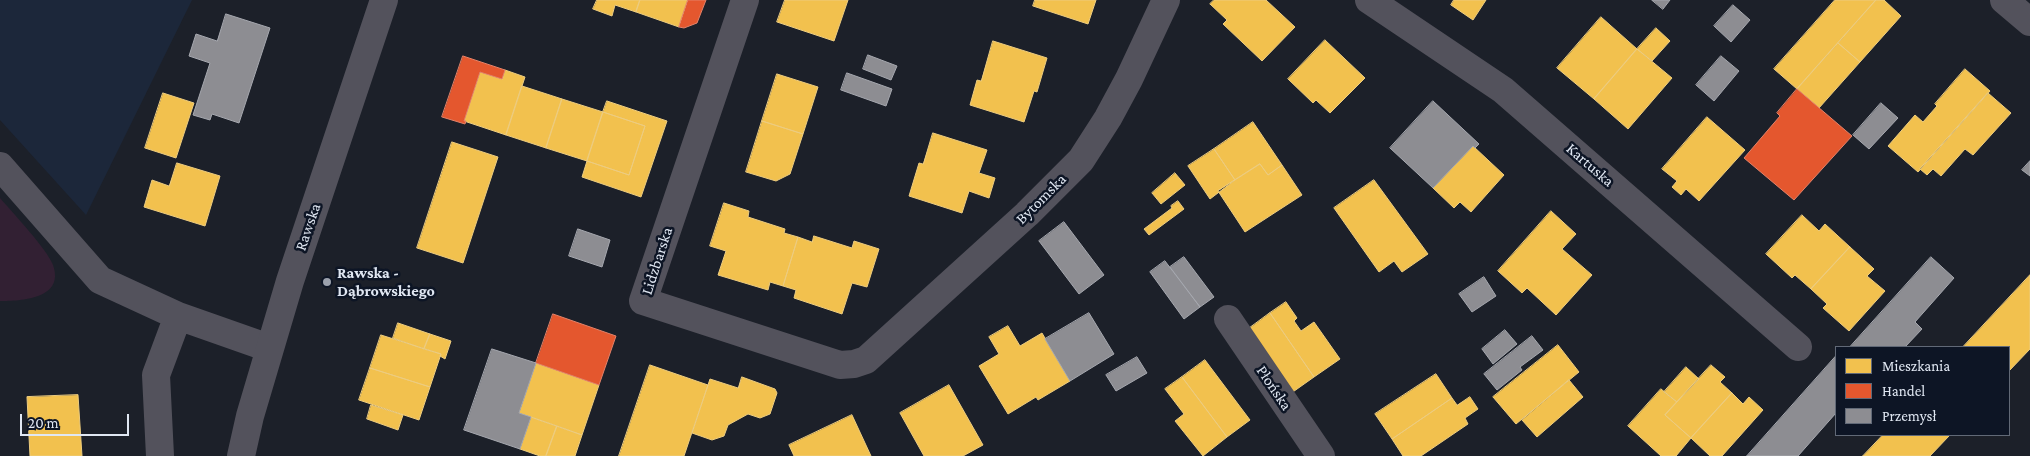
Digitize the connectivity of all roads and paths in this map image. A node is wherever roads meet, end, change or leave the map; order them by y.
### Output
1 (384, 0) edge
2 (745, 0) edge
3 (1166, 0) edge
4 (1370, 0) edge
5 (2004, 0) edge
6 (2030, 22) edge
7 (0, 166) edge
8 (178, 316) junction
9 (1228, 319) dead end
10 (1798, 347) dead end
11 (269, 348) junction
12 (866, 360) joint
13 (160, 456) edge
14 (241, 456) edge
15 (1321, 456) edge

1 - 11 street, Rawska
2 - 12 street, Lidzbarska
3 - 12 street, Bytomska
4 - 10 street, Kartuska
5 - 6 street
7 - 8 street
8 - 11 street
8 - 13 street
9 - 15 street, Płońska
11 - 14 street, Rawska

